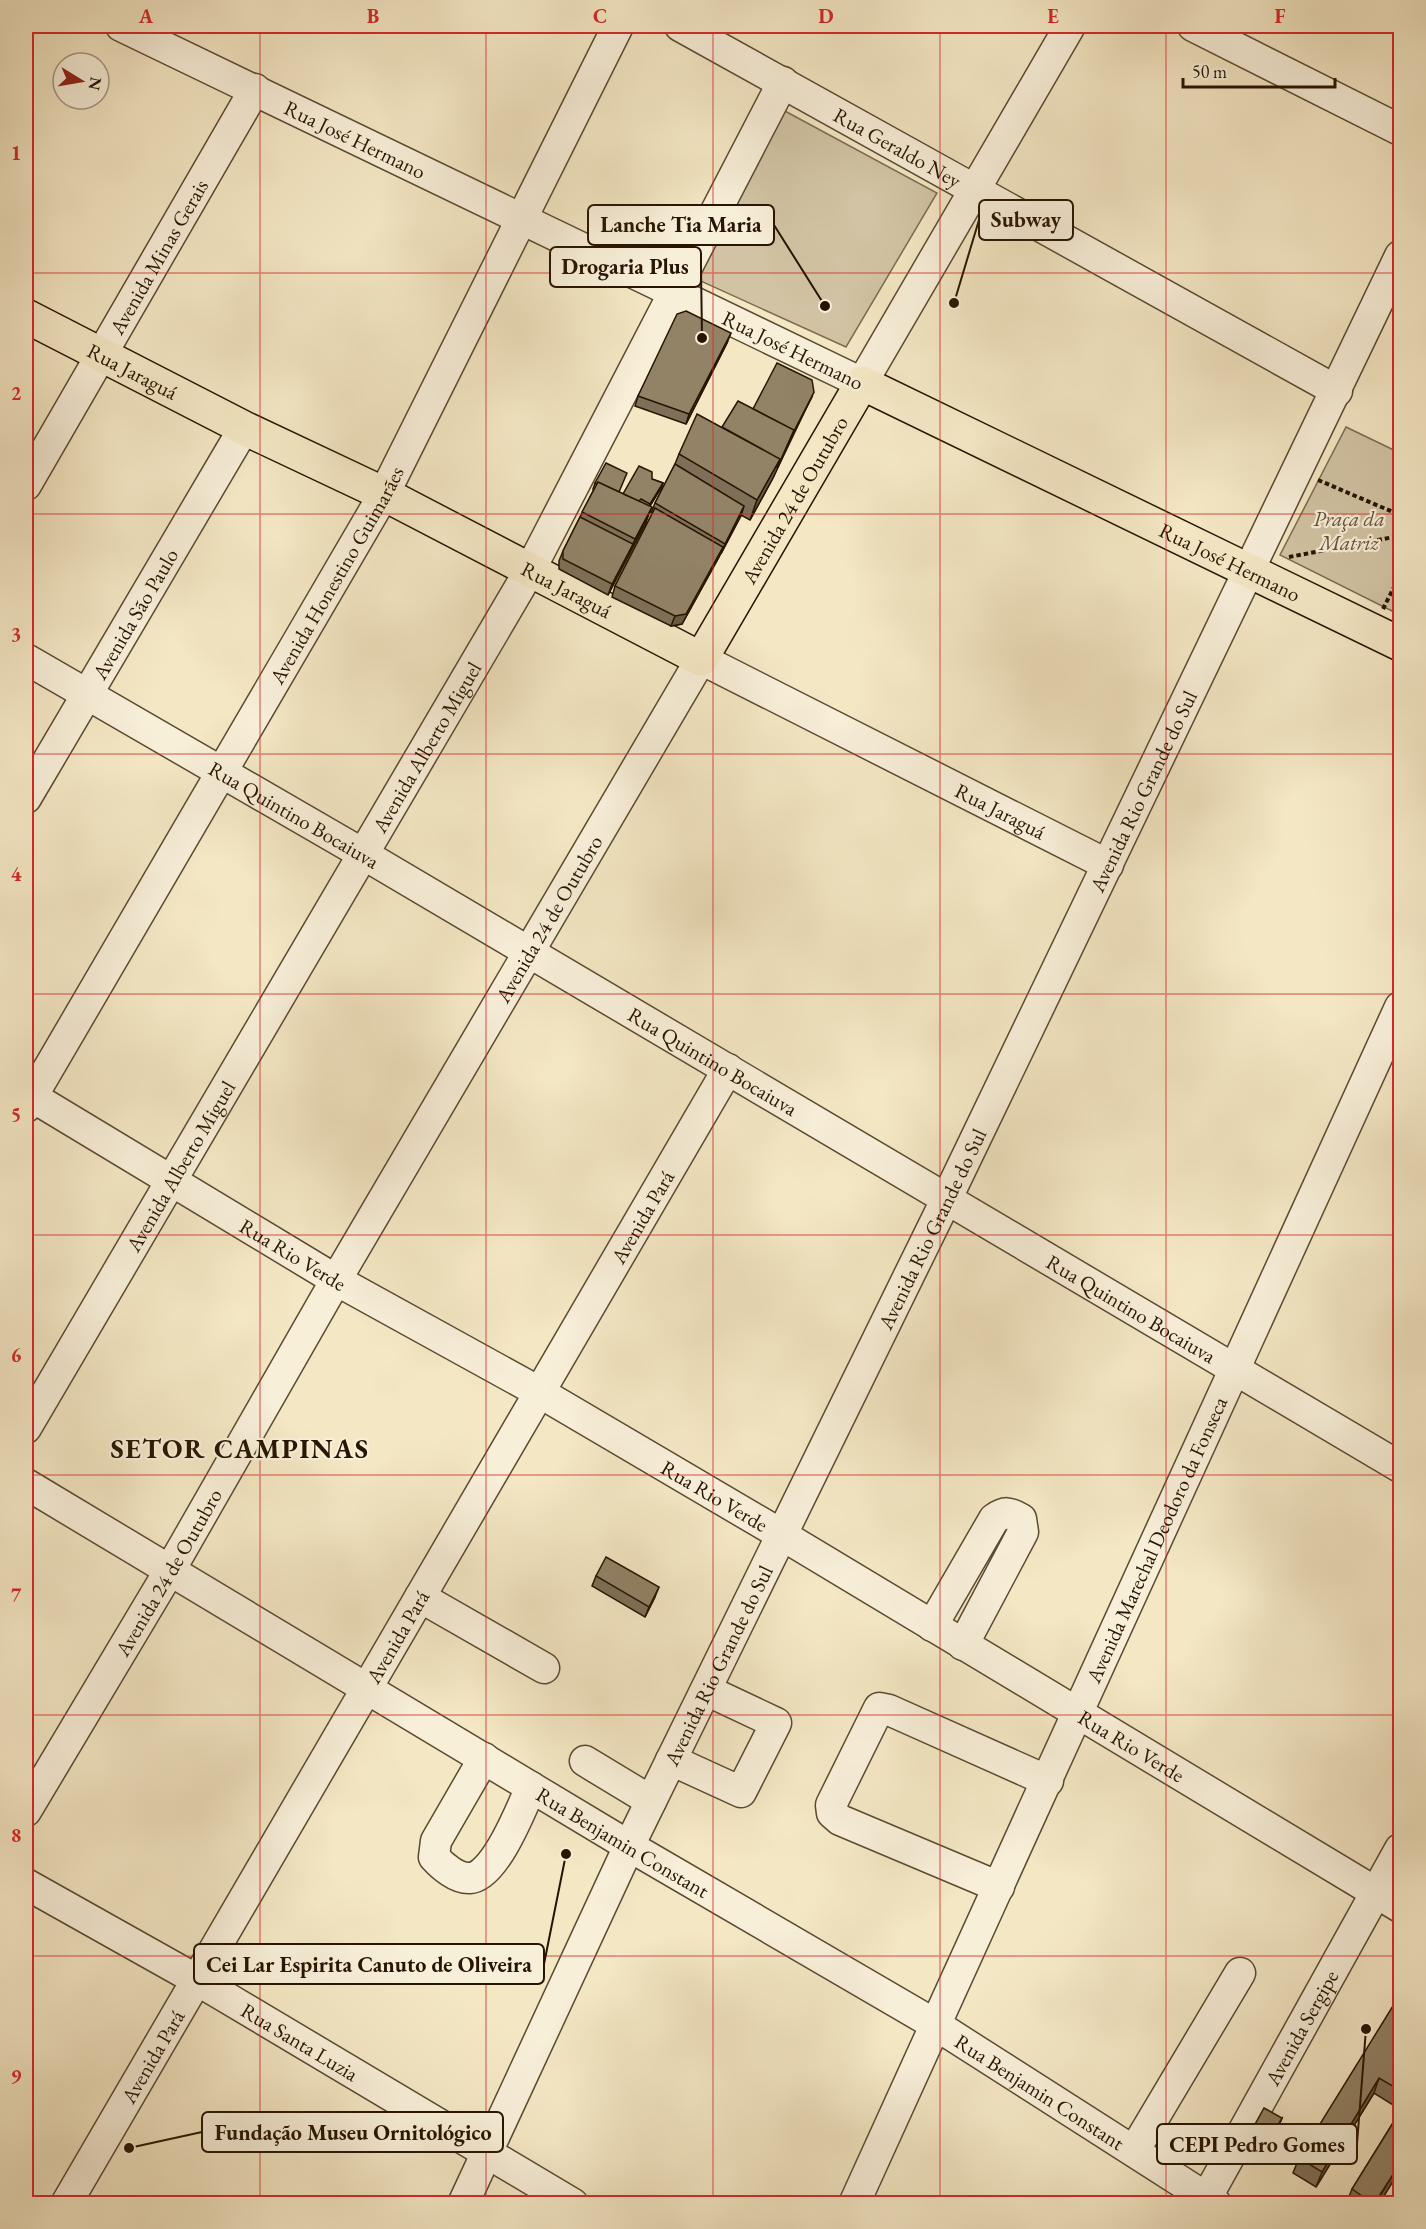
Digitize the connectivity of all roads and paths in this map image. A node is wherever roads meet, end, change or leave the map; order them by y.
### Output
1 (121, 26) edge
2 (618, 26) edge
3 (680, 26) edge
4 (1070, 26) edge
5 (1193, 26) edge
6 (783, 82) junction
7 (255, 90) junction
8 (1401, 130) edge
9 (976, 188) junction
10 (520, 218) junction
11 (1397, 275) edge
12 (673, 292) junction
13 (26, 316) edge
14 (103, 355) junction
15 (862, 383) junction
16 (1336, 391) junction
17 (244, 428) junction
18 (1318, 480) dead end
19 (26, 485) edge
20 (384, 494) junction
21 (1401, 515) edge
22 (1401, 530) edge
23 (1399, 536) edge
24 (1289, 557) dead end
25 (1401, 558) edge
26 (530, 570) junction
27 (1248, 570) junction
28 (1401, 575) edge
29 (1387, 637) edge
30 (26, 659) edge
31 (701, 659) junction
32 (87, 694) junction
33 (221, 772) junction
34 (26, 798) edge
35 (363, 854) junction
36 (1108, 865) junction
37 (529, 952) junction
38 (1400, 1008) edge
39 (728, 1070) junction
40 (27, 1099) edge
41 (171, 1180) junction
42 (946, 1198) junction
43 (336, 1280) junction
44 (1232, 1369) junction
45 (539, 1392) junction
46 (26, 1428) edge
47 (1401, 1467) edge
48 (26, 1484) edge
49 (782, 1535) junction
50 (170, 1570) junction
51 (420, 1597) junction
52 (932, 1626) junction
53 (963, 1645) junction
54 (544, 1668) dead end
55 (368, 1687) junction
56 (706, 1690) junction
57 (1078, 1716) junction
58 (484, 1758) junction
59 (671, 1760) junction
60 (585, 1761) dead end
61 (1048, 1782) junction
62 (531, 1786) junction
63 (651, 1801) junction
64 (26, 1811) edge
65 (629, 1846) junction
66 (1401, 1850) edge
67 (26, 1884) edge
68 (999, 1887) junction
69 (1389, 1900) edge
70 (1240, 1973) dead end
71 (197, 1980) junction
72 (936, 2025) junction
73 (1138, 2144) junction
74 (488, 2153) junction
75 (1209, 2202) edge
76 (66, 2204) edge
77 (463, 2204) edge
78 (573, 2204) edge
79 (854, 2204) edge

1 - 7 street, Rua José Hermano
2 - 10 street, Avenida Honestino Guimarães
3 - 6 street, Rua Geraldo Ney
4 - 9 street, Avenida 24 de Outubro
5 - 8 street
6 - 9 street, Rua Geraldo Ney
6 - 12 street, Avenida Alberto Miguel
7 - 10 street, Rua José Hermano
7 - 14 street, Avenida Minas Gerais
9 - 15 street, Avenida 24 de Outubro
9 - 16 street, Rua Geraldo Ney
10 - 12 street, Rua José Hermano
10 - 20 street, Avenida Honestino Guimarães
11 - 16 street, Avenida Rio Grande do Sul
12 - 15 street, Rua José Hermano
12 - 26 street, Avenida Alberto Miguel
13 - 14 main road, Rua Jaraguá
14 - 17 main road, Rua Jaraguá
14 - 19 street, Avenida Minas Gerais
15 - 27 main road, Rua José Hermano
15 - 31 main road, Avenida 24 de Outubro
16 - 27 street, Avenida Rio Grande do Sul
17 - 20 main road, Rua Jaraguá
17 - 32 street, Avenida São Paulo
18 - 21 path
20 - 26 main road, Rua Jaraguá
20 - 33 street, Avenida Honestino Guimarães
22 - 23 path
23 - 24 path
23 - 25 path
26 - 31 main road, Rua Jaraguá
26 - 35 street, Avenida Alberto Miguel
27 - 29 main road, Rua José Hermano
27 - 36 street, Avenida Rio Grande do Sul
28 - 29 path
30 - 32 street, Rua Quintino Bocaiuva
31 - 36 street, Rua Jaraguá
31 - 37 street, Avenida 24 de Outubro
32 - 33 street, Rua Quintino Bocaiuva
32 - 34 street, Avenida São Paulo
33 - 35 street, Rua Quintino Bocaiuva
33 - 40 street, Avenida Honestino Guimarães
35 - 37 street, Rua Quintino Bocaiuva
35 - 41 street, Avenida Alberto Miguel
36 - 42 street, Avenida Rio Grande do Sul
37 - 39 street, Rua Quintino Bocaiuva
37 - 43 street, Avenida 24 de Outubro
38 - 44 street, Avenida Marechal Deodoro da Fonseca
39 - 42 street, Rua Quintino Bocaiuva
39 - 45 street, Avenida Pará
40 - 41 street, Rua Rio Verde
41 - 43 street, Rua Rio Verde
41 - 46 street, Avenida Alberto Miguel
42 - 44 street, Rua Quintino Bocaiuva
42 - 49 street, Avenida Rio Grande do Sul
43 - 45 street, Rua Rio Verde
43 - 50 street, Avenida 24 de Outubro
44 - 47 street, Rua Quintino Bocaiuva
44 - 57 street, Avenida Marechal Deodoro da Fonseca
45 - 49 street, Rua Rio Verde
45 - 51 street, Avenida Pará
48 - 50 street, Rua Benjamin Constant
49 - 52 street, Rua Rio Verde
49 - 56 street, Avenida Rio Grande do Sul
50 - 55 street, Rua Benjamin Constant
50 - 64 street, Avenida 24 de Outubro
51 - 54 street
51 - 55 street, Avenida Pará
52 - 53 street, Rua Rio Verde
52 - 53 street
53 - 57 street, Rua Rio Verde
55 - 58 street, Rua Benjamin Constant
55 - 71 street, Avenida Pará
56 - 59 street, Avenida Rio Grande do Sul
56 - 59 street
57 - 61 street, Avenida Marechal Deodoro da Fonseca
57 - 69 street, Rua Rio Verde
58 - 62 street, Rua Benjamin Constant
58 - 62 street
59 - 63 street, Avenida Rio Grande do Sul
60 - 63 street
61 - 68 street, Avenida Marechal Deodoro da Fonseca
61 - 68 street
62 - 65 street, Rua Benjamin Constant
63 - 65 street, Avenida Rio Grande do Sul
65 - 72 street, Rua Benjamin Constant
65 - 74 street, Avenida Rio Grande do Sul
66 - 69 street, Avenida Sergipe
67 - 71 street, Rua Santa Luzia
68 - 72 street, Avenida Marechal Deodoro da Fonseca
69 - 75 street, Avenida Sergipe
70 - 73 street
71 - 74 street, Rua Santa Luzia
71 - 76 street, Avenida Pará
72 - 73 street, Rua Benjamin Constant
72 - 79 street, Avenida Marechal Deodoro da Fonseca
73 - 75 street, Rua Benjamin Constant
74 - 77 street, Avenida Rio Grande do Sul
74 - 78 street, Rua Santa Luzia

